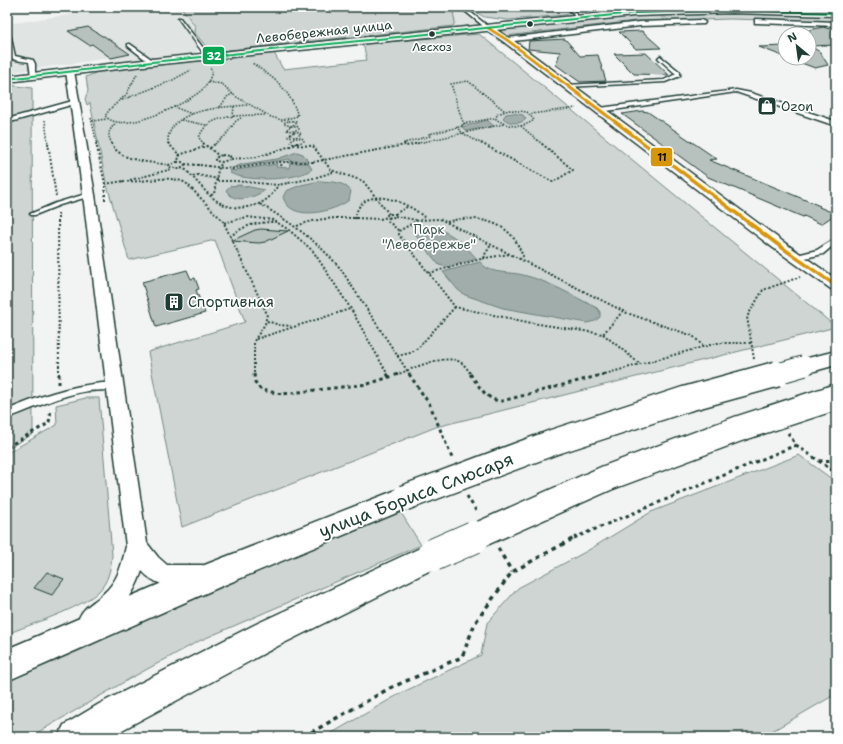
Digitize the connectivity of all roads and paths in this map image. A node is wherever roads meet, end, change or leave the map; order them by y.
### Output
1 (462, 7) edge
2 (569, 7) edge
3 (679, 7) edge
4 (779, 8) edge
5 (836, 13) edge
6 (578, 18) junction
7 (179, 20) dead end
8 (758, 21) dead end
9 (701, 22) dead end
10 (835, 24) edge
11 (488, 28) junction
12 (7, 29) edge
13 (507, 40) junction
14 (129, 45) dead end
15 (660, 57) dead end
16 (209, 60) junction
17 (250, 61) dead end
18 (152, 62) junction
19 (195, 67) dead end
20 (70, 71) junction
21 (138, 73) dead end
22 (33, 76) junction
23 (7, 79) edge
24 (208, 82) junction
25 (566, 86) junction
26 (233, 94) junction
27 (122, 100) junction
28 (76, 102) junction
29 (249, 104) junction
30 (234, 105) junction
31 (60, 106) junction
32 (174, 106) junction
33 (220, 107) junction
34 (596, 108) junction
35 (505, 111) junction
36 (192, 114) junction
37 (531, 114) junction
38 (266, 115) junction
39 (233, 117) junction
40 (242, 117) junction
41 (107, 118) junction
42 (495, 118) junction
43 (181, 120) junction
44 (289, 120) junction
45 (7, 121) edge
46 (92, 122) dead end
47 (117, 123) junction
48 (465, 124) junction
49 (504, 124) junction
50 (836, 124) edge
51 (206, 125) junction
52 (291, 126) junction
53 (520, 126) junction
54 (456, 127) junction
55 (294, 132) junction
56 (464, 134) junction
57 (430, 136) junction
58 (296, 138) junction
59 (434, 140) junction
60 (298, 144) junction
61 (405, 145) junction
62 (209, 147) junction
63 (179, 155) junction
64 (219, 156) junction
65 (231, 159) junction
66 (324, 161) junction
67 (176, 162) junction
68 (222, 162) junction
69 (282, 163) junction
70 (185, 164) junction
71 (169, 165) junction
72 (281, 166) dead end
73 (182, 168) junction
74 (172, 169) junction
75 (333, 172) junction
76 (193, 176) junction
77 (218, 180) junction
78 (123, 181) junction
79 (105, 184) dead end
80 (278, 185) junction
81 (89, 195) junction
82 (211, 195) junction
83 (375, 197) junction
84 (58, 204) junction
85 (260, 204) junction
86 (407, 207) junction
87 (33, 214) dead end
88 (395, 215) junction
89 (389, 216) junction
90 (355, 218) junction
91 (424, 218) junction
92 (416, 220) junction
93 (277, 222) junction
94 (446, 222) junction
95 (224, 224) junction
96 (297, 226) junction
97 (399, 231) junction
98 (230, 237) junction
99 (836, 240) edge
100 (491, 245) junction
101 (510, 254) junction
102 (485, 258) junction
103 (796, 258) junction
104 (520, 259) junction
105 (815, 271) junction
106 (429, 273) junction
107 (836, 286) edge
108 (455, 307) junction
109 (351, 309) junction
110 (623, 311) junction
111 (267, 321) junction
112 (296, 326) junction
113 (603, 334) junction
114 (255, 339) junction
115 (751, 343) junction
116 (704, 347) junction
117 (397, 356) junction
118 (836, 358) edge
119 (640, 364) junction
120 (755, 366) dead end
121 (408, 371) junction
122 (389, 377) junction
123 (116, 386) junction
124 (59, 393) junction
125 (836, 397) edge
126 (430, 405) dead end
127 (7, 414) edge
128 (787, 432) dead end
129 (796, 445) junction
130 (7, 447) edge
131 (836, 460) edge
132 (818, 461) junction
133 (836, 474) edge
134 (137, 546) junction
135 (212, 576) junction
136 (38, 651) junction
137 (7, 665) edge
138 (76, 737) edge
139 (303, 737) edge

1 - 11 lane
2 - 6 lane
3 - 4 lane
5 - 6 main road, Левобережная улица
6 - 11 main road, Левобережная улица
7 - 16 lane
8 - 10 street
9 - 13 street
11 - 13 street
11 - 16 main road, Левобережная улица
12 - 22 lane
13 - 25 street
14 - 18 lane
15 - 25 lane
16 - 18 main road, Левобережная улица
16 - 24 path
17 - 44 path
18 - 20 main road, Левобережная улица
19 - 27 path
20 - 22 main road, Левобережная улица
20 - 28 street
21 - 27 path
22 - 23 main road, Левобережная улица
24 - 26 path
24 - 32 path
25 - 34 street
26 - 29 path
26 - 33 path
27 - 41 path
28 - 31 lane
28 - 81 street
29 - 30 path
29 - 38 path
30 - 33 path
30 - 39 path
31 - 45 lane
31 - 84 path
32 - 36 path
32 - 47 path
33 - 36 path
34 - 37 path
34 - 50 lane
34 - 103 street
35 - 37 path
35 - 42 path
35 - 48 path
36 - 43 path
37 - 53 path
38 - 40 path
38 - 44 path
39 - 40 path
39 - 51 path
40 - 62 path
41 - 46 path
41 - 47 path
42 - 48 path
42 - 49 path
43 - 51 path
43 - 63 path
44 - 52 path
44 - 52 path
47 - 71 path
48 - 54 path
49 - 53 path
49 - 56 path
51 - 62 path
52 - 55 path
52 - 55 path
53 - 56 path
54 - 56 path
54 - 57 path
55 - 58 path
55 - 58 path
56 - 59 path
57 - 59 path
57 - 61 path
58 - 60 path
58 - 60 path
59 - 61 path
60 - 65 path
60 - 66 path
61 - 66 path
62 - 63 path
62 - 64 path
63 - 67 path
64 - 65 path
64 - 68 path
65 - 68 path
66 - 69 path, bridge
66 - 75 path
67 - 70 path
67 - 71 path
68 - 77 path
69 - 70 path, bridge
69 - 72 path, bridge
70 - 73 path
71 - 74 path
73 - 74 path
73 - 76 path
74 - 78 path
75 - 80 path
75 - 83 path
76 - 77 path
76 - 82 path
77 - 80 path
77 - 82 path
78 - 79 path
78 - 95 path
80 - 85 path
81 - 84 lane
81 - 123 street
82 - 85 path
83 - 86 path
83 - 89 path
83 - 90 path
84 - 87 lane
84 - 124 path
85 - 96 path
86 - 88 path
86 - 91 path
88 - 89 path
88 - 92 path
89 - 90 path
89 - 97 path
90 - 96 path
91 - 92 path
91 - 94 path
92 - 97 path
93 - 95 path
93 - 98 path
93 - 109 path
94 - 100 path
94 - 104 path
95 - 98 path
96 - 117 path
97 - 106 path
98 - 111 path
99 - 103 lane
100 - 101 path
100 - 102 path
101 - 102 path
101 - 104 path
102 - 106 path
103 - 105 street
104 - 110 path
105 - 107 street
105 - 115 path
106 - 108 path
108 - 113 path
108 - 117 path
109 - 112 path
109 - 122 path
110 - 113 path
110 - 116 path
111 - 112 path
111 - 114 path
112 - 114 path
113 - 119 path
114 - 122 path
115 - 116 path
115 - 120 path
116 - 119 path
117 - 121 path
118 - 135 main road, улица Бориса Слюсаря, bridge
119 - 121 path
121 - 122 path
121 - 126 path
123 - 124 lane
123 - 134 street
124 - 127 lane
124 - 130 path
125 - 138 main road, bridge
128 - 129 path
129 - 132 path
129 - 139 path
131 - 132 path
132 - 133 path
134 - 135 street
134 - 136 street
135 - 136 main road, улица Бориса Слюсаря
136 - 137 main road, улица Бориса Слюсаря

